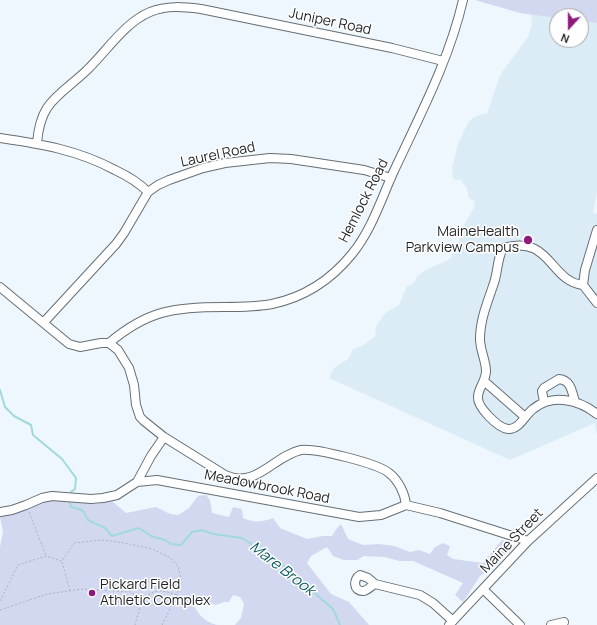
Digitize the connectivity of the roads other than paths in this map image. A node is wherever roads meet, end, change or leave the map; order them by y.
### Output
1 (463, 0) edge
2 (443, 61) junction
3 (0, 138) edge
4 (37, 143) junction
5 (391, 178) junction
6 (148, 192) junction
7 (597, 230) edge
8 (594, 250) edge
9 (583, 285) junction
10 (0, 287) edge
11 (597, 304) edge
12 (44, 322) junction
13 (109, 343) junction
14 (484, 381) junction
15 (544, 402) junction
16 (575, 402) junction
17 (597, 414) edge
18 (525, 417) junction
19 (164, 437) junction
20 (597, 478) edge
21 (137, 482) junction
22 (406, 505) junction
23 (0, 512) edge
24 (528, 541) junction
25 (375, 584) dead end
26 (484, 589) junction
27 (564, 622) dead end
28 (451, 623) edge
29 (520, 625) edge
30 (551, 625) edge

1 - 2 street, Hemlock Road
2 - 4 street, Juniper Road
2 - 5 street, Hemlock Road
3 - 4 street
4 - 6 street
5 - 6 street, Laurel Road
5 - 13 street, Hemlock Road
6 - 12 street, Laurel Road
7 - 8 street
8 - 9 street
9 - 11 street
9 - 14 street
10 - 12 street
12 - 13 street
13 - 19 street
14 - 18 street
14 - 18 street
15 - 16 street
15 - 16 street
15 - 18 street
16 - 17 street
19 - 21 street
19 - 22 street
20 - 24 street, Maine Street
21 - 22 street, Meadowbrook Road
21 - 23 street, Meadowbrook Road
22 - 24 street
24 - 26 street, Maine Street
25 - 28 street
26 - 28 street, Maine Street
26 - 29 street
27 - 30 street

